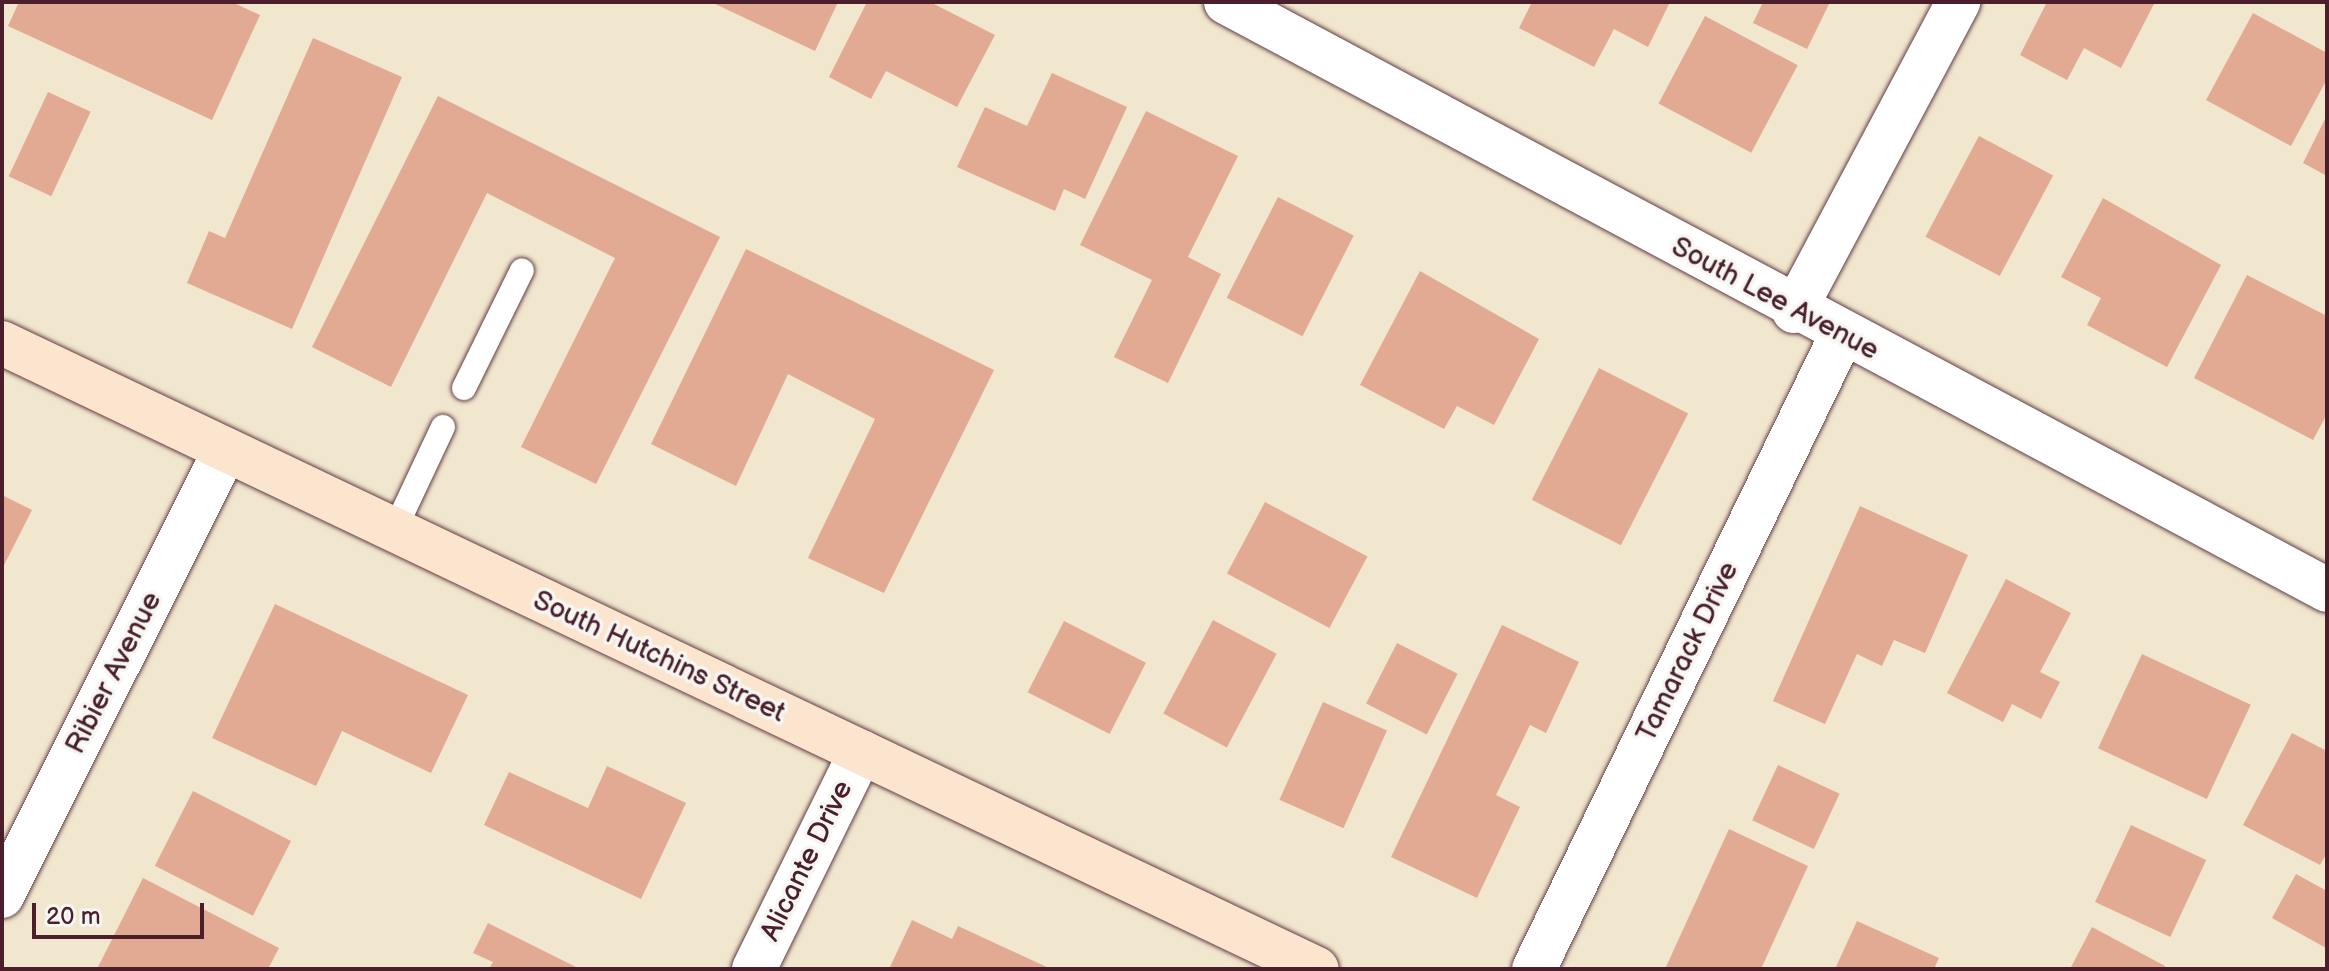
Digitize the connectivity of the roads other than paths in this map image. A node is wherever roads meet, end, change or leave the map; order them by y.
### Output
1 (1226, 2) edge
2 (1958, 2) edge
3 (522, 270) dead end
4 (1794, 311) junction
5 (1842, 334) junction
6 (2, 343) edge
7 (464, 388) dead end
8 (443, 427) dead end
9 (225, 450) junction
10 (394, 531) junction
11 (2327, 590) edge
12 (861, 752) junction
13 (2, 896) edge
14 (754, 969) edge
15 (1317, 969) edge
16 (1534, 969) edge

1 - 4 street, South Lee Avenue
2 - 4 street
3 - 7 lane
4 - 5 street, South Lee Avenue
5 - 11 street, South Lee Avenue
5 - 16 street, Tamarack Drive
6 - 9 main road, South Hutchins Street
8 - 10 lane
9 - 10 main road, South Hutchins Street
9 - 13 street, Ribier Avenue
10 - 12 main road, South Hutchins Street
12 - 14 street, Alicante Drive
12 - 15 main road, South Hutchins Street

